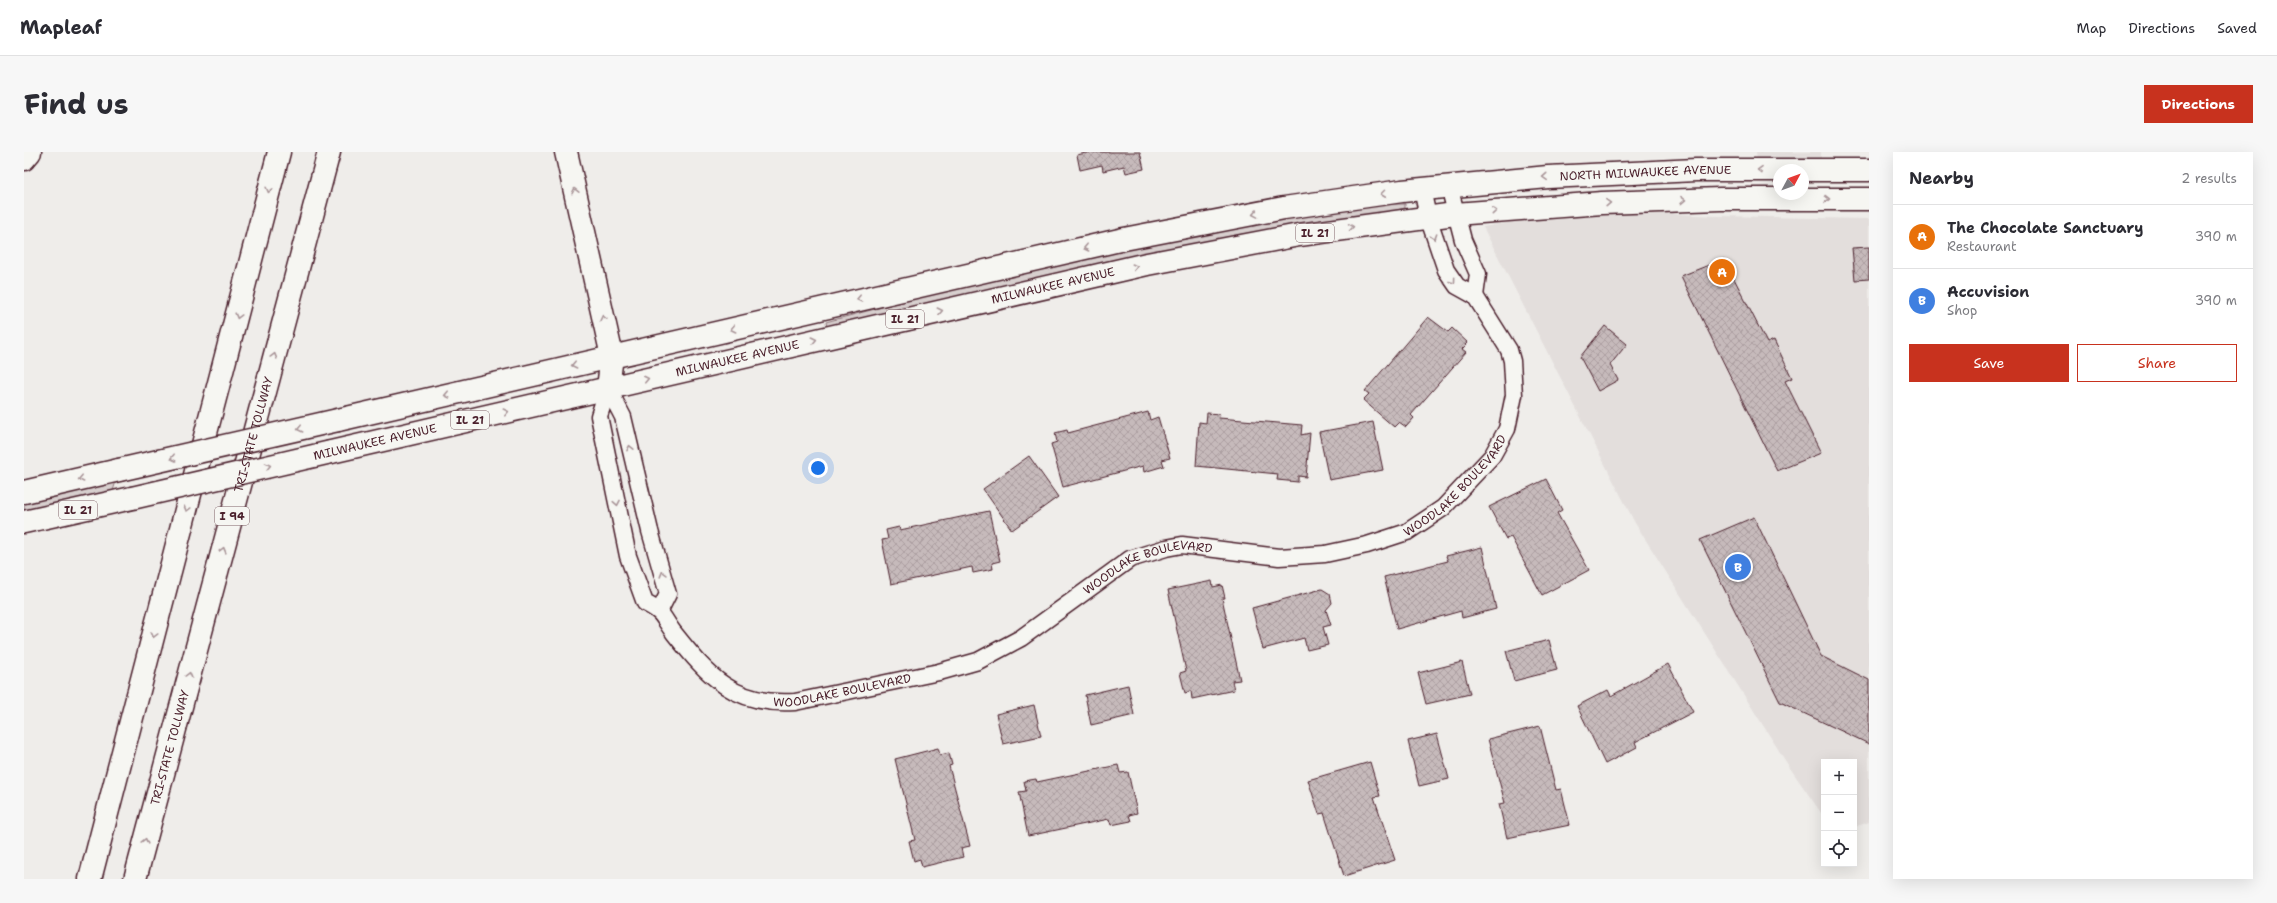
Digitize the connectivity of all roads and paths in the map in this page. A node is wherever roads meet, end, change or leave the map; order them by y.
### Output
1 (30, 152) edge
2 (279, 152) edge
3 (329, 152) edge
4 (566, 152) edge
5 (24, 159) edge
6 (1869, 170) edge
7 (1449, 186) junction
8 (1422, 189) junction
9 (1869, 199) edge
10 (1455, 214) junction
11 (1428, 217) junction
12 (1475, 296) junction
13 (612, 356) junction
14 (608, 388) junction
15 (24, 492) edge
16 (24, 522) edge
17 (660, 610) junction
18 (90, 879) edge
19 (135, 879) edge

1 - 5 main road
2 -> 18 main road
19 -> 3 main road, TRI-STATE TOLLWAY / I 94
13 -> 4 main road
6 -> 7 main road, NORTH MILWAUKEE AVENUE
7 - 8 main road, NORTH MILWAUKEE AVENUE
7 - 10 street
8 - 11 street, WOODLAKE BOULEVARD
8 -> 13 main road, IL 21
10 -> 9 main road
10 - 11 main road, MILWAUKEE AVENUE / IL 21
10 - 12 street
11 -> 12 street, WOODLAKE BOULEVARD
14 -> 11 main road, MILWAUKEE AVENUE / IL 21
12 - 17 street, WOODLAKE BOULEVARD
13 - 14 main road
13 -> 15 main road, IL 21, bridge
16 -> 14 main road, MILWAUKEE AVENUE / IL 21, bridge
17 -> 14 street
14 -> 17 street, WOODLAKE BOULEVARD

